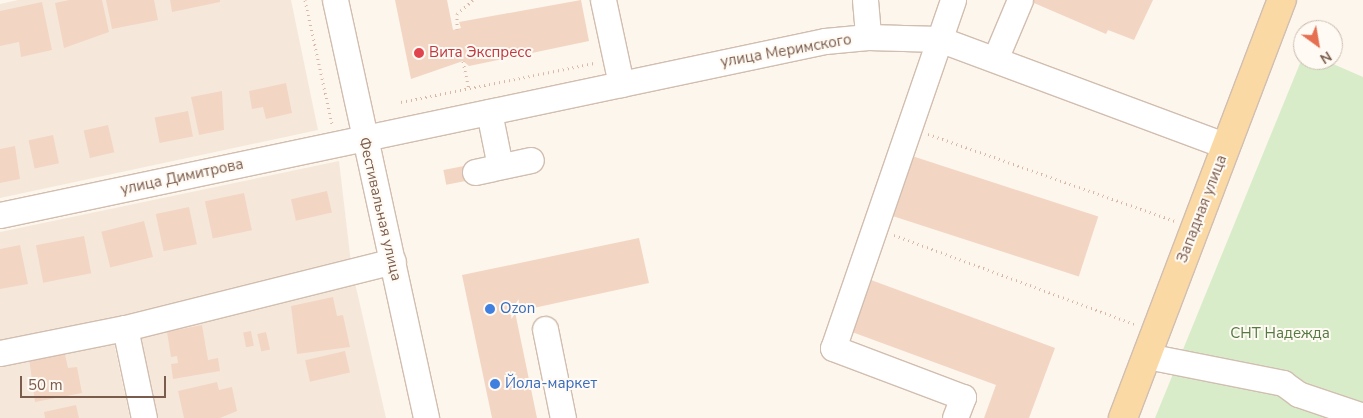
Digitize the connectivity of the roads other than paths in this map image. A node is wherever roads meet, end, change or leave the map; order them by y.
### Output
1 (335, 0) edge
2 (603, 0) edge
3 (865, 0) edge
4 (953, 0) edge
5 (1020, 0) edge
6 (1282, 0) edge
7 (868, 37) junction
8 (939, 39) junction
9 (996, 57) junction
10 (621, 84) junction
11 (489, 112) junction
12 (364, 138) junction
13 (1226, 146) junction
14 (531, 160) dead end
15 (500, 166) junction
16 (476, 172) dead end
17 (0, 215) edge
18 (393, 261) junction
19 (125, 328) junction
20 (545, 329) dead end
21 (1152, 344) junction
22 (0, 353) edge
23 (1363, 416) edge
24 (144, 418) edge
25 (426, 418) edge
26 (563, 418) edge
27 (955, 418) edge
28 (1123, 418) edge

1 - 12 street, Фестивальная улица
2 - 10 street
3 - 7 street
4 - 8 street
5 - 9 street
6 - 13 main road, Западная улица
7 - 8 street, улица Меримского
7 - 10 street, улица Меримского
8 - 9 street, улица Меримского
8 - 27 street
9 - 13 street, улица Меримского
10 - 11 street, улица Меримского
11 - 12 street, улица Меримского
11 - 15 street
12 - 17 street, улица Димитрова
12 - 18 street, Фестивальная улица
13 - 21 main road, Западная улица
14 - 15 street
15 - 16 street
18 - 19 street
18 - 25 street, Фестивальная улица
19 - 22 street
19 - 24 street
20 - 26 street
21 - 23 street
21 - 28 main road, Западная улица

